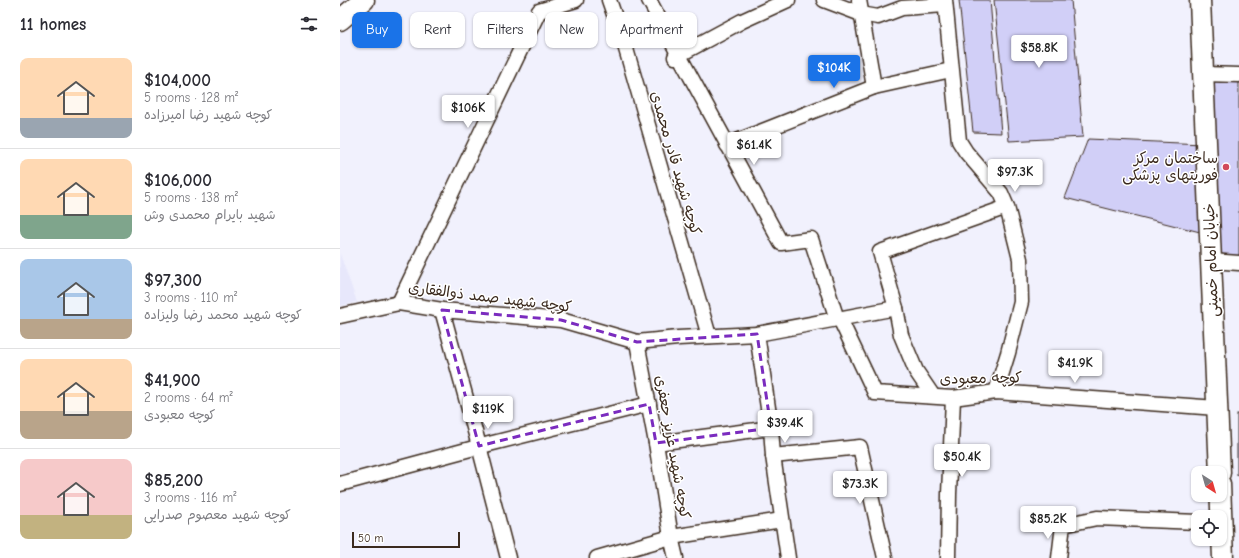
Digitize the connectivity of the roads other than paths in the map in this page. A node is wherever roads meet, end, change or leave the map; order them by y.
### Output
1 (364, 0) edge
2 (576, 0) edge
3 (609, 0) edge
4 (649, 0) edge
5 (788, 0) edge
6 (824, 0) edge
7 (1200, 0) edge
8 (945, 3) edge
9 (860, 7) edge
10 (340, 20) edge
11 (677, 56) junction
12 (951, 70) junction
13 (1203, 74) junction
14 (1239, 75) edge
15 (874, 87) junction
16 (727, 145) junction
17 (1007, 207) junction
18 (1211, 260) junction
19 (1239, 263) edge
20 (400, 303) junction
21 (896, 308) junction
22 (442, 310) junction
23 (340, 316) edge
24 (839, 319) junction
25 (757, 334) junction
26 (708, 336) junction
27 (637, 342) junction
28 (996, 392) junction
29 (933, 396) junction
30 (953, 398) junction
31 (649, 404) junction
32 (1217, 408) junction
33 (771, 428) junction
34 (656, 443) junction
35 (480, 446) junction
36 (773, 456) junction
37 (1220, 466) edge
38 (340, 484) edge
39 (782, 520) junction
40 (1191, 522) edge
41 (671, 537) junction
42 (1222, 546) edge
43 (508, 558) edge
44 (597, 558) edge
45 (676, 558) edge
46 (788, 558) edge
47 (885, 558) edge
48 (948, 558) edge
49 (1058, 558) edge
50 (1223, 558) edge

1 - 10 main road
2 - 20 street
3 - 26 street, کوچه شهید قادر محمدی
4 - 11 street
5 - 11 street
6 - 9 street
7 - 13 main road, خیابان امام خمینی
8 - 9 street
8 - 12 street
9 - 15 street
11 - 16 street
12 - 15 street
12 - 17 street
13 - 14 street
13 - 18 main road, خیابان امام خمینی
15 - 16 street
16 - 24 street
17 - 21 street
17 - 28 street
18 - 19 street
18 - 32 main road, خیابان امام خمینی
20 - 22 street, کوچه شهید صمد ذوالفقاری
20 - 23 street, کوچه شهید صمد ذوالفقاری
21 - 24 street, کوچه شهید صمد ذوالفقاری
21 - 29 street
22 - 27 street, کوچه شهید صمد ذوالفقاری
22 - 35 street
24 - 25 street, کوچه شهید صمد ذوالفقاری
24 - 29 street, کوچه معبودی
25 - 26 street, کوچه شهید صمد ذوالفقاری
25 - 33 street
26 - 27 street, کوچه شهید صمد ذوالفقاری
27 - 31 street, کوچه شهید عزیز جعفری
28 - 30 street, کوچه معبودی
28 - 32 street, کوچه معبودی
29 - 30 street, کوچه معبودی
30 - 48 street
31 - 34 street, کوچه شهید عزیز جعفری
31 - 35 street
32 - 37 main road, خیابان امام خمینی
33 - 34 street
33 - 36 street
34 - 41 street, کوچه شهید عزیز جعفری
35 - 38 street
35 - 43 street
36 - 39 street
36 - 47 street
39 - 41 street
39 - 46 street
40 - 49 street
41 - 44 street
41 - 45 street, کوچه شهید عزیز جعفری
42 - 50 main road

